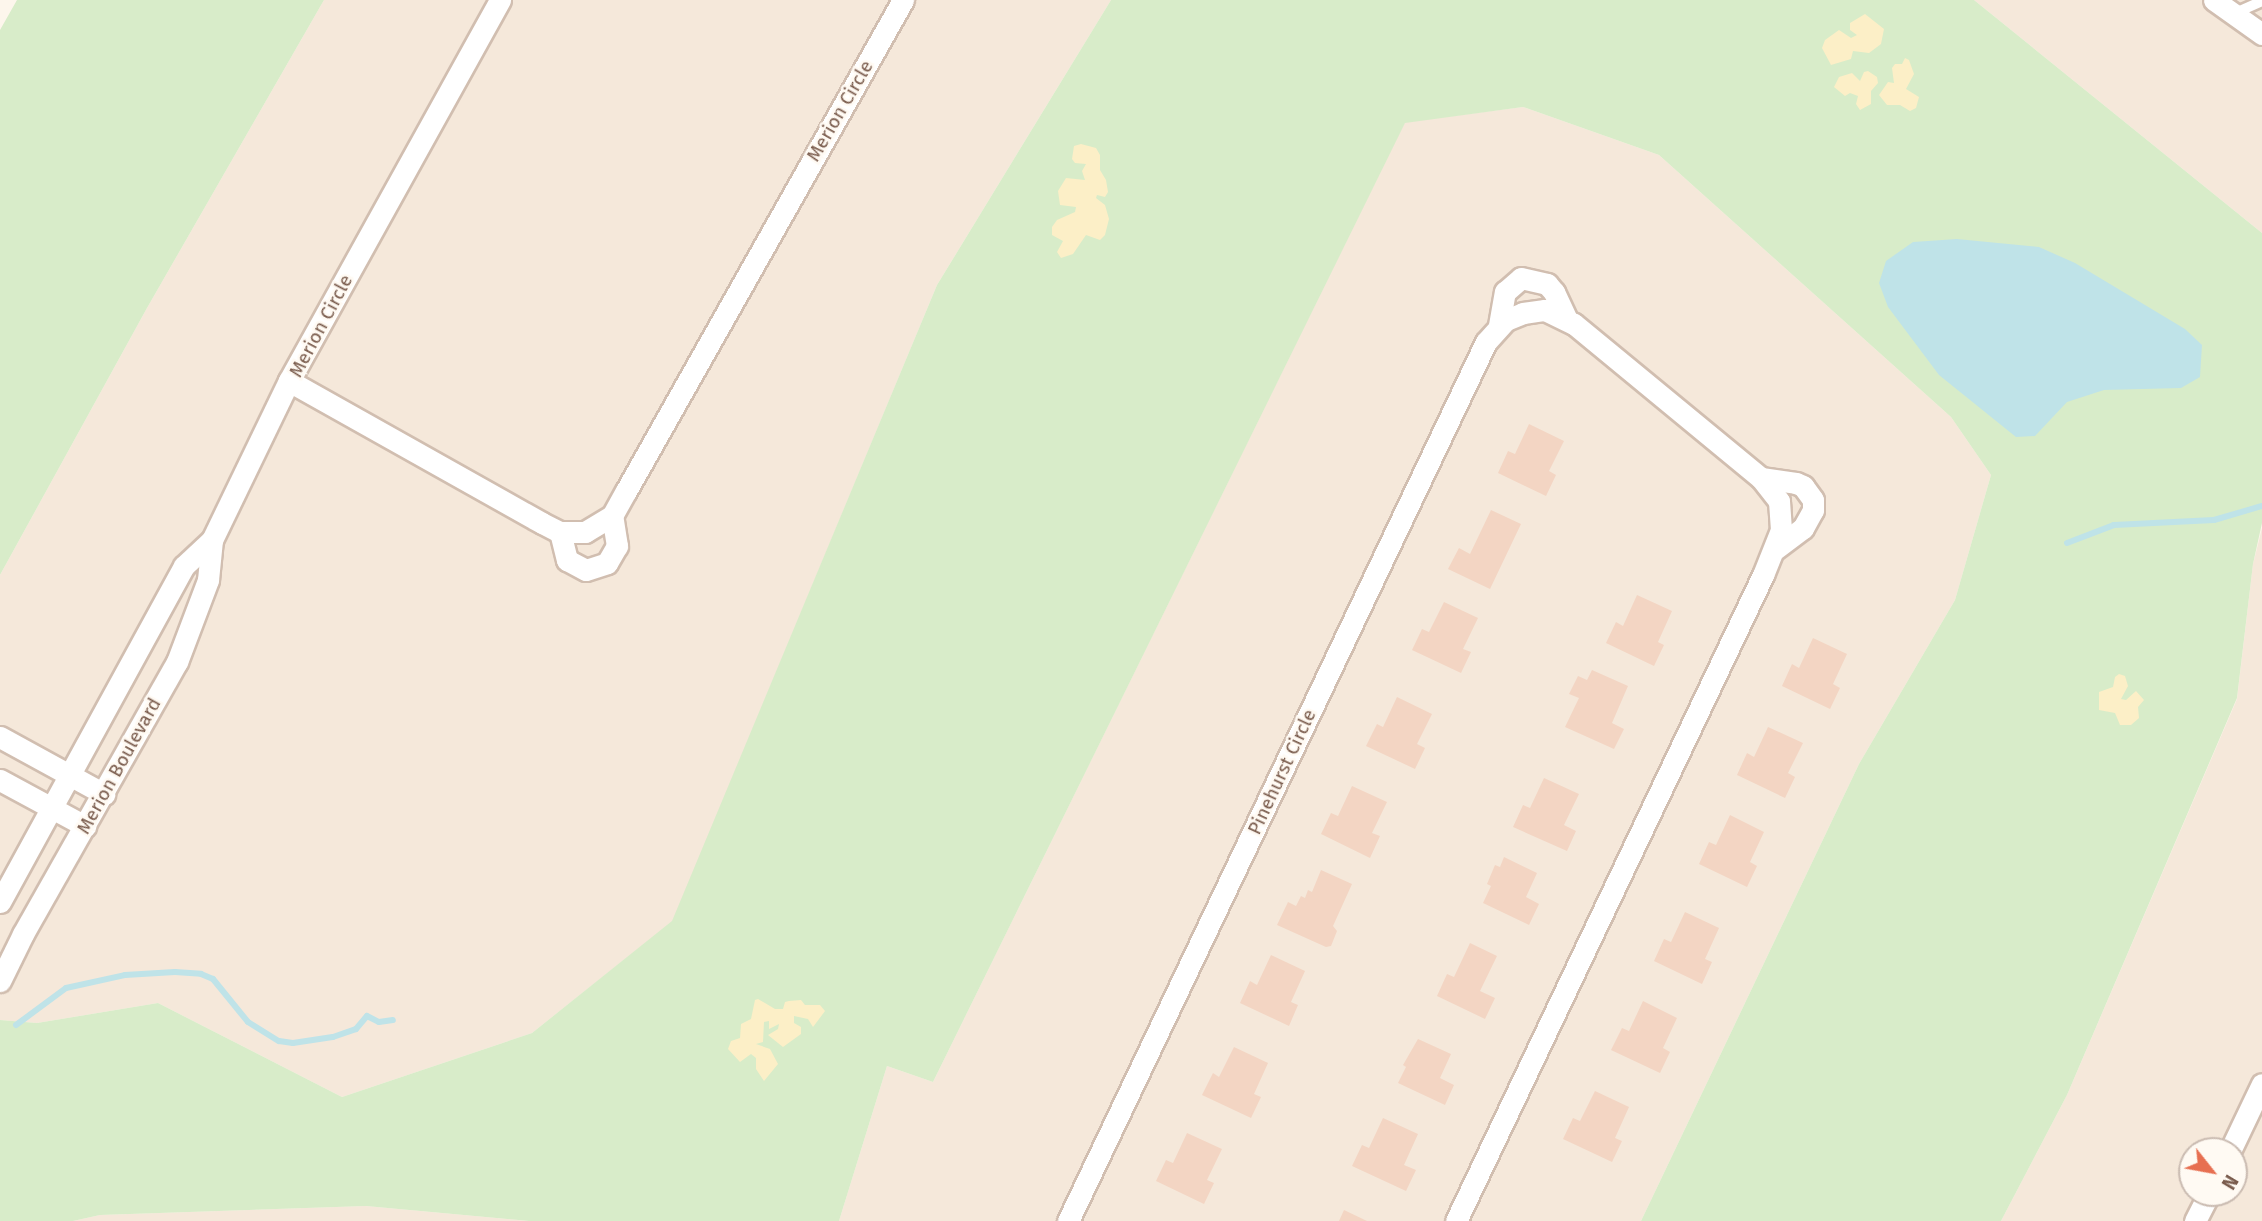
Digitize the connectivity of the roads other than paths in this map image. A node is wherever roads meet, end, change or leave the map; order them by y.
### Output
1 (500, 0) edge
2 (903, 0) edge
3 (2214, 0) edge
4 (2262, 1) edge
5 (2233, 13) junction
6 (2262, 34) edge
7 (1566, 318) junction
8 (1499, 325) junction
9 (289, 382) junction
10 (1761, 478) junction
11 (612, 516) junction
12 (561, 531) junction
13 (212, 540) junction
14 (1775, 549) junction
15 (0, 737) edge
16 (69, 774) junction
17 (0, 780) edge
18 (104, 794) junction
19 (51, 808) junction
20 (85, 826) junction
21 (0, 902) edge
22 (0, 981) edge
23 (2262, 1084) edge
24 (2237, 1137) edge
25 (1068, 1221) edge
26 (1456, 1221) edge

1 - 9 street, Merion Circle
2 - 11 street, Merion Circle
3 - 5 street
4 - 5 lane
5 - 6 street
7 - 8 street, Pinehurst Circle
7 - 8 street, Pinehurst Circle
7 - 10 street, Pinehurst Circle
8 - 25 street, Pinehurst Circle
9 - 12 street, Merion Circle
9 - 13 street, Merion Boulevard
10 - 14 street, Pinehurst Circle
10 - 14 street, Pinehurst Circle
11 - 12 street
11 - 12 street
13 - 16 street, Merion Boulevard
13 - 18 street, Merion Boulevard
14 - 26 street, Pinehurst Circle
15 - 16 street
16 - 18 street
16 - 19 street, Merion Boulevard
17 - 19 street
18 - 20 street, Merion Boulevard
19 - 20 street
19 - 21 street, Merion Boulevard
20 - 22 street, Merion Boulevard
23 - 24 street

